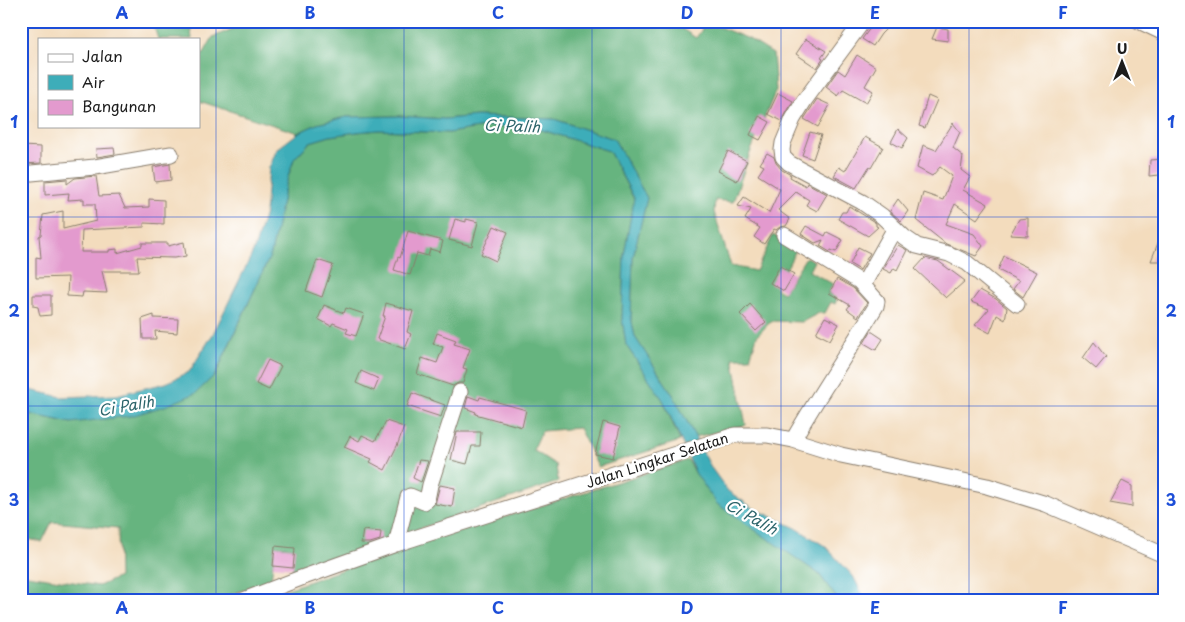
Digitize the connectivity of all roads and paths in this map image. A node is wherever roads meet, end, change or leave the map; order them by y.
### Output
1 (862, 21) edge
2 (1139, 21) edge
3 (1164, 33) edge
4 (172, 154) dead end
5 (21, 174) edge
6 (894, 228) junction
7 (784, 235) dead end
8 (863, 286) junction
9 (1017, 304) dead end
10 (460, 392) dead end
11 (793, 440) junction
12 (396, 544) junction
13 (1164, 555) edge
14 (241, 601) edge

1 - 6 street
2 - 3 street
4 - 5 street
6 - 8 street
6 - 9 street
7 - 8 street
8 - 11 street
10 - 12 street
11 - 12 street, Jalan Lingkar Selatan
11 - 13 street, Jalan Lingkar Selatan
12 - 14 street, Jalan Lingkar Selatan

